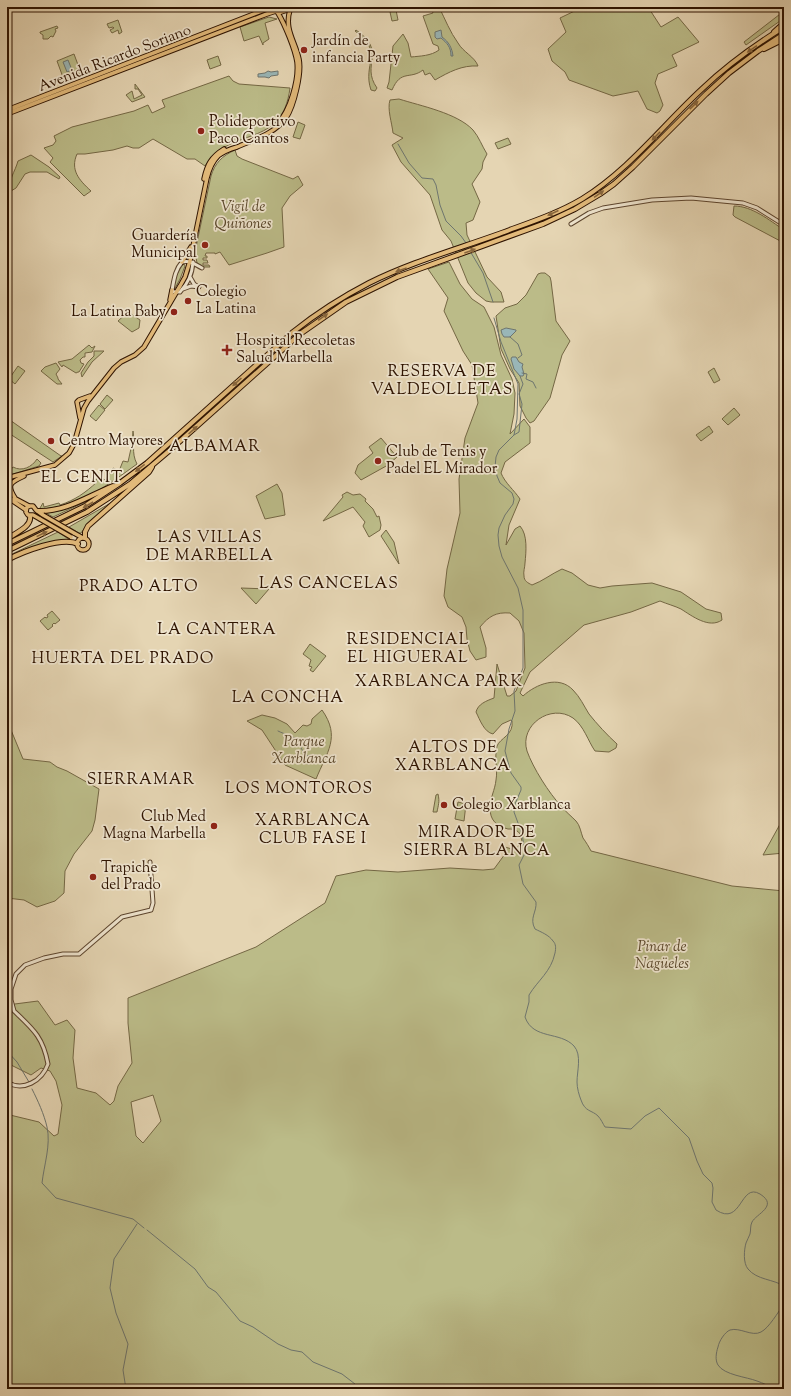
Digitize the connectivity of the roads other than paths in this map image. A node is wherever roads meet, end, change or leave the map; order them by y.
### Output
1 (274, 7) edge
2 (297, 7) edge
3 (290, 10) junction
4 (277, 12) junction
5 (271, 13) junction
6 (282, 20) junction
7 (784, 23) edge
8 (784, 27) edge
9 (784, 34) edge
10 (770, 36) junction
11 (784, 39) edge
12 (758, 51) junction
13 (116, 68) junction
14 (123, 69) junction
15 (83, 85) junction
16 (7, 110) edge
17 (7, 114) edge
18 (571, 224) dead end
19 (784, 225) edge
20 (191, 247) junction
21 (190, 261) junction
22 (182, 262) junction
23 (192, 272) junction
24 (190, 277) junction
25 (177, 291) junction
26 (93, 394) junction
27 (82, 399) junction
28 (86, 405) junction
29 (77, 407) junction
30 (84, 408) junction
31 (80, 423) junction
32 (153, 465) junction
33 (33, 471) junction
34 (19, 476) junction
35 (7, 478) edge
36 (120, 483) junction
37 (7, 486) edge
38 (7, 497) edge
39 (15, 498) junction
40 (27, 508) junction
41 (37, 511) junction
42 (32, 516) junction
43 (84, 538) junction
44 (7, 539) edge
45 (7, 544) edge
46 (78, 544) junction
47 (7, 551) edge
48 (7, 560) edge
49 (150, 862) dead end
50 (7, 1082) edge

1 - 4 main road
1 - 13 main road, Avenida Ricardo Soriano
2 - 3 main road, Avenida Ricardo Soriano
3 - 4 main road, Avenida Ricardo Soriano
3 - 21 main road
4 - 5 main road, Avenida Ricardo Soriano
4 - 6 main road
5 - 6 main road
5 - 14 main road, Avenida Ricardo Soriano
6 - 20 main road
7 - 10 highway
8 - 10 highway
9 - 12 highway
10 -> 36 highway
11 - 12 highway
32 -> 12 highway
13 - 14 main road
13 - 15 main road
13 - 16 main road, Avenida Ricardo Soriano
14 - 15 main road, Avenida Ricardo Soriano
15 - 17 main road, Avenida Ricardo Soriano
18 - 19 street
20 - 21 main road
20 - 22 main road
21 - 22 street
21 - 23 street
21 - 23 street
21 - 25 main road
22 - 25 street
23 - 24 street
24 - 25 street
24 - 25 street
25 - 26 main road
26 - 27 main road
26 - 28 main road
27 - 28 main road
27 - 29 main road
28 - 30 main road
29 - 30 main road
29 - 31 main road
30 - 31 main road
31 - 33 main road
32 - 43 highway
47 -> 32 highway
33 - 34 main road
33 - 39 main road
34 - 35 main road
34 - 37 main road
36 - 41 highway
36 -> 45 highway
37 - 39 main road
38 - 40 main road
39 - 40 main road
40 - 41 main road
40 - 42 main road
41 - 42 main road
41 - 43 main road, bridge
42 - 44 highway
42 - 46 main road, bridge
43 - 46 main road
43 - 46 main road
46 - 48 highway
49 - 50 street

